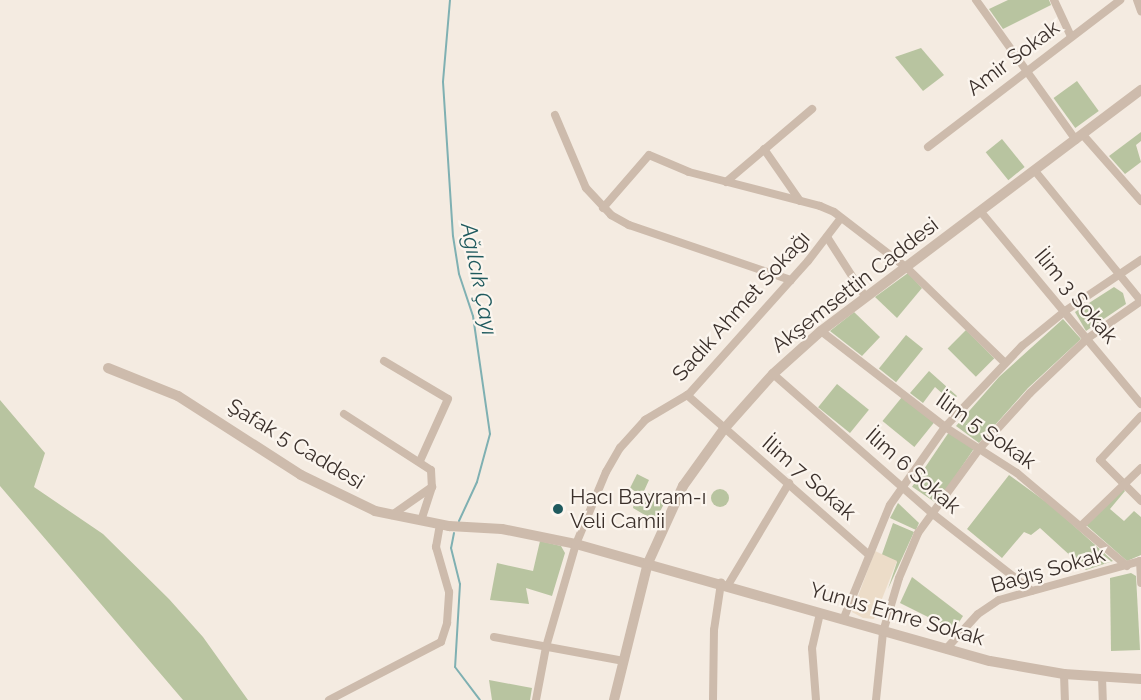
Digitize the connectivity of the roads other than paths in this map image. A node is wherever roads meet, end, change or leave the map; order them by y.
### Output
1 (976, 0) edge
2 (1054, 0) edge
3 (1120, 0) edge
4 (1137, 0) edge
5 (1141, 11) edge
6 (1071, 36) junction
7 (1026, 69) junction
8 (1141, 90) edge
9 (812, 109) dead end
10 (555, 115) dead end
11 (1080, 137) junction
12 (928, 147) dead end
13 (764, 149) junction
14 (1035, 171) junction
15 (726, 182) junction
16 (800, 201) junction
17 (1141, 201) edge
18 (603, 208) junction
19 (981, 212) junction
20 (841, 218) junction
21 (827, 237) junction
22 (1141, 260) edge
23 (907, 268) junction
24 (1118, 276) junction
25 (791, 280) junction
26 (866, 298) junction
27 (1141, 301) edge
28 (1065, 311) junction
29 (821, 331) junction
30 (1088, 338) junction
31 (384, 361) dead end
32 (1004, 362) junction
33 (108, 368) dead end
34 (773, 374) junction
35 (687, 395) junction
36 (1141, 404) edge
37 (344, 414) dead end
38 (1141, 416) edge
39 (945, 427) junction
40 (724, 429) junction
41 (980, 448) junction
42 (420, 461) junction
43 (1141, 468) edge
44 (789, 483) junction
45 (1124, 483) junction
46 (902, 485) junction
47 (432, 487) junction
48 (1141, 501) edge
49 (933, 514) junction
50 (392, 515) junction
51 (421, 520) junction
52 (440, 524) junction
53 (1081, 526) junction
54 (576, 544) junction
55 (869, 555) junction
56 (1140, 561) edge
57 (648, 563) junction
58 (1127, 566) junction
59 (1141, 583) edge
60 (724, 584) junction
61 (1032, 591) junction
62 (820, 614) junction
63 (843, 620) junction
64 (882, 632) junction
65 (494, 637) dead end
66 (546, 647) junction
67 (946, 650) junction
68 (624, 661) junction
69 (1064, 674) junction
70 (1102, 677) junction
71 (1141, 679) edge
72 (329, 700) edge
73 (536, 700) edge
74 (614, 700) edge
75 (713, 700) edge
76 (816, 700) edge
77 (876, 700) edge
78 (1065, 700) edge
79 (1103, 700) edge

1 - 7 street
2 - 6 street
3 - 6 street, Amir Sokak
4 - 5 street
6 - 7 street, Amir Sokak
7 - 11 street
7 - 12 street, Amir Sokak
8 - 11 street, Akşemsettin Caddesi
9 - 13 street
10 - 18 street
11 - 14 street, Akşemsettin Caddesi
11 - 17 street
13 - 15 street
13 - 16 street
14 - 19 street, Akşemsettin Caddesi
14 - 24 street
15 - 16 street
15 - 18 street
16 - 20 street
18 - 25 street
19 - 23 street, Akşemsettin Caddesi
19 - 28 street, İlim 3 Sokak
20 - 21 street, Sadık Ahmet Sokağı
20 - 23 street
21 - 25 street, Sadık Ahmet Sokağı
21 - 26 street
22 - 24 street
23 - 26 street, Akşemsettin Caddesi
23 - 32 street
24 - 27 street
24 - 28 street
25 - 35 street, Sadık Ahmet Sokağı
26 - 29 street, Akşemsettin Caddesi
27 - 30 street
28 - 30 street, İlim 3 Sokak
28 - 32 street
29 - 34 street, Akşemsettin Caddesi
29 - 39 street, İlim 5 Sokak
30 - 36 street, İlim 3 Sokak
30 - 41 street
31 - 42 street
32 - 39 street
33 - 50 street, Şafak 5 Caddesi
34 - 40 street, Akşemsettin Caddesi
34 - 46 street, İlim 6 Sokak
35 - 40 street, İlim 7 Sokak
35 - 54 street, Sadık Ahmet Sokağı
37 - 42 street
38 - 45 street
39 - 41 street, İlim 5 Sokak
39 - 46 street
40 - 44 street, İlim 7 Sokak
40 - 57 street, Akşemsettin Caddesi
41 - 49 street
41 - 53 street, İlim 5 Sokak
42 - 47 street
43 - 45 street
44 - 55 street, İlim 7 Sokak
44 - 60 street
45 - 48 street
45 - 53 street
46 - 49 street, İlim 6 Sokak
46 - 55 street
47 - 50 street
47 - 51 street
49 - 61 street, İlim 6 Sokak
49 - 64 street
50 - 51 street, Şafak 5 Caddesi
51 - 52 street, Şafak 5 Caddesi
52 - 54 street, Şafak 5 Caddesi
52 - 72 street
53 - 58 street, İlim 5 Sokak
54 - 57 street, Şafak 5 Caddesi
54 - 66 street, Sadık Ahmet Sokağı
55 - 63 street
56 - 58 street, Bağış Sokak
56 - 59 street
57 - 60 street, Yunus Emre Sokak
57 - 68 street, Akşemsettin Caddesi
58 - 61 street, Bağış Sokak
60 - 62 street, Yunus Emre Sokak
60 - 75 street
61 - 67 street, Bağış Sokak
62 - 63 street, Yunus Emre Sokak
62 - 76 street
63 - 64 street, Yunus Emre Sokak
64 - 67 street, Yunus Emre Sokak
64 - 77 street
65 - 66 street
66 - 68 street
66 - 73 street, Sadık Ahmet Sokağı
67 - 69 street, Yunus Emre Sokak
68 - 74 street, Akşemsettin Caddesi
69 - 70 street, Yunus Emre Sokak
69 - 78 street
70 - 71 street, Yunus Emre Sokak
70 - 79 street

